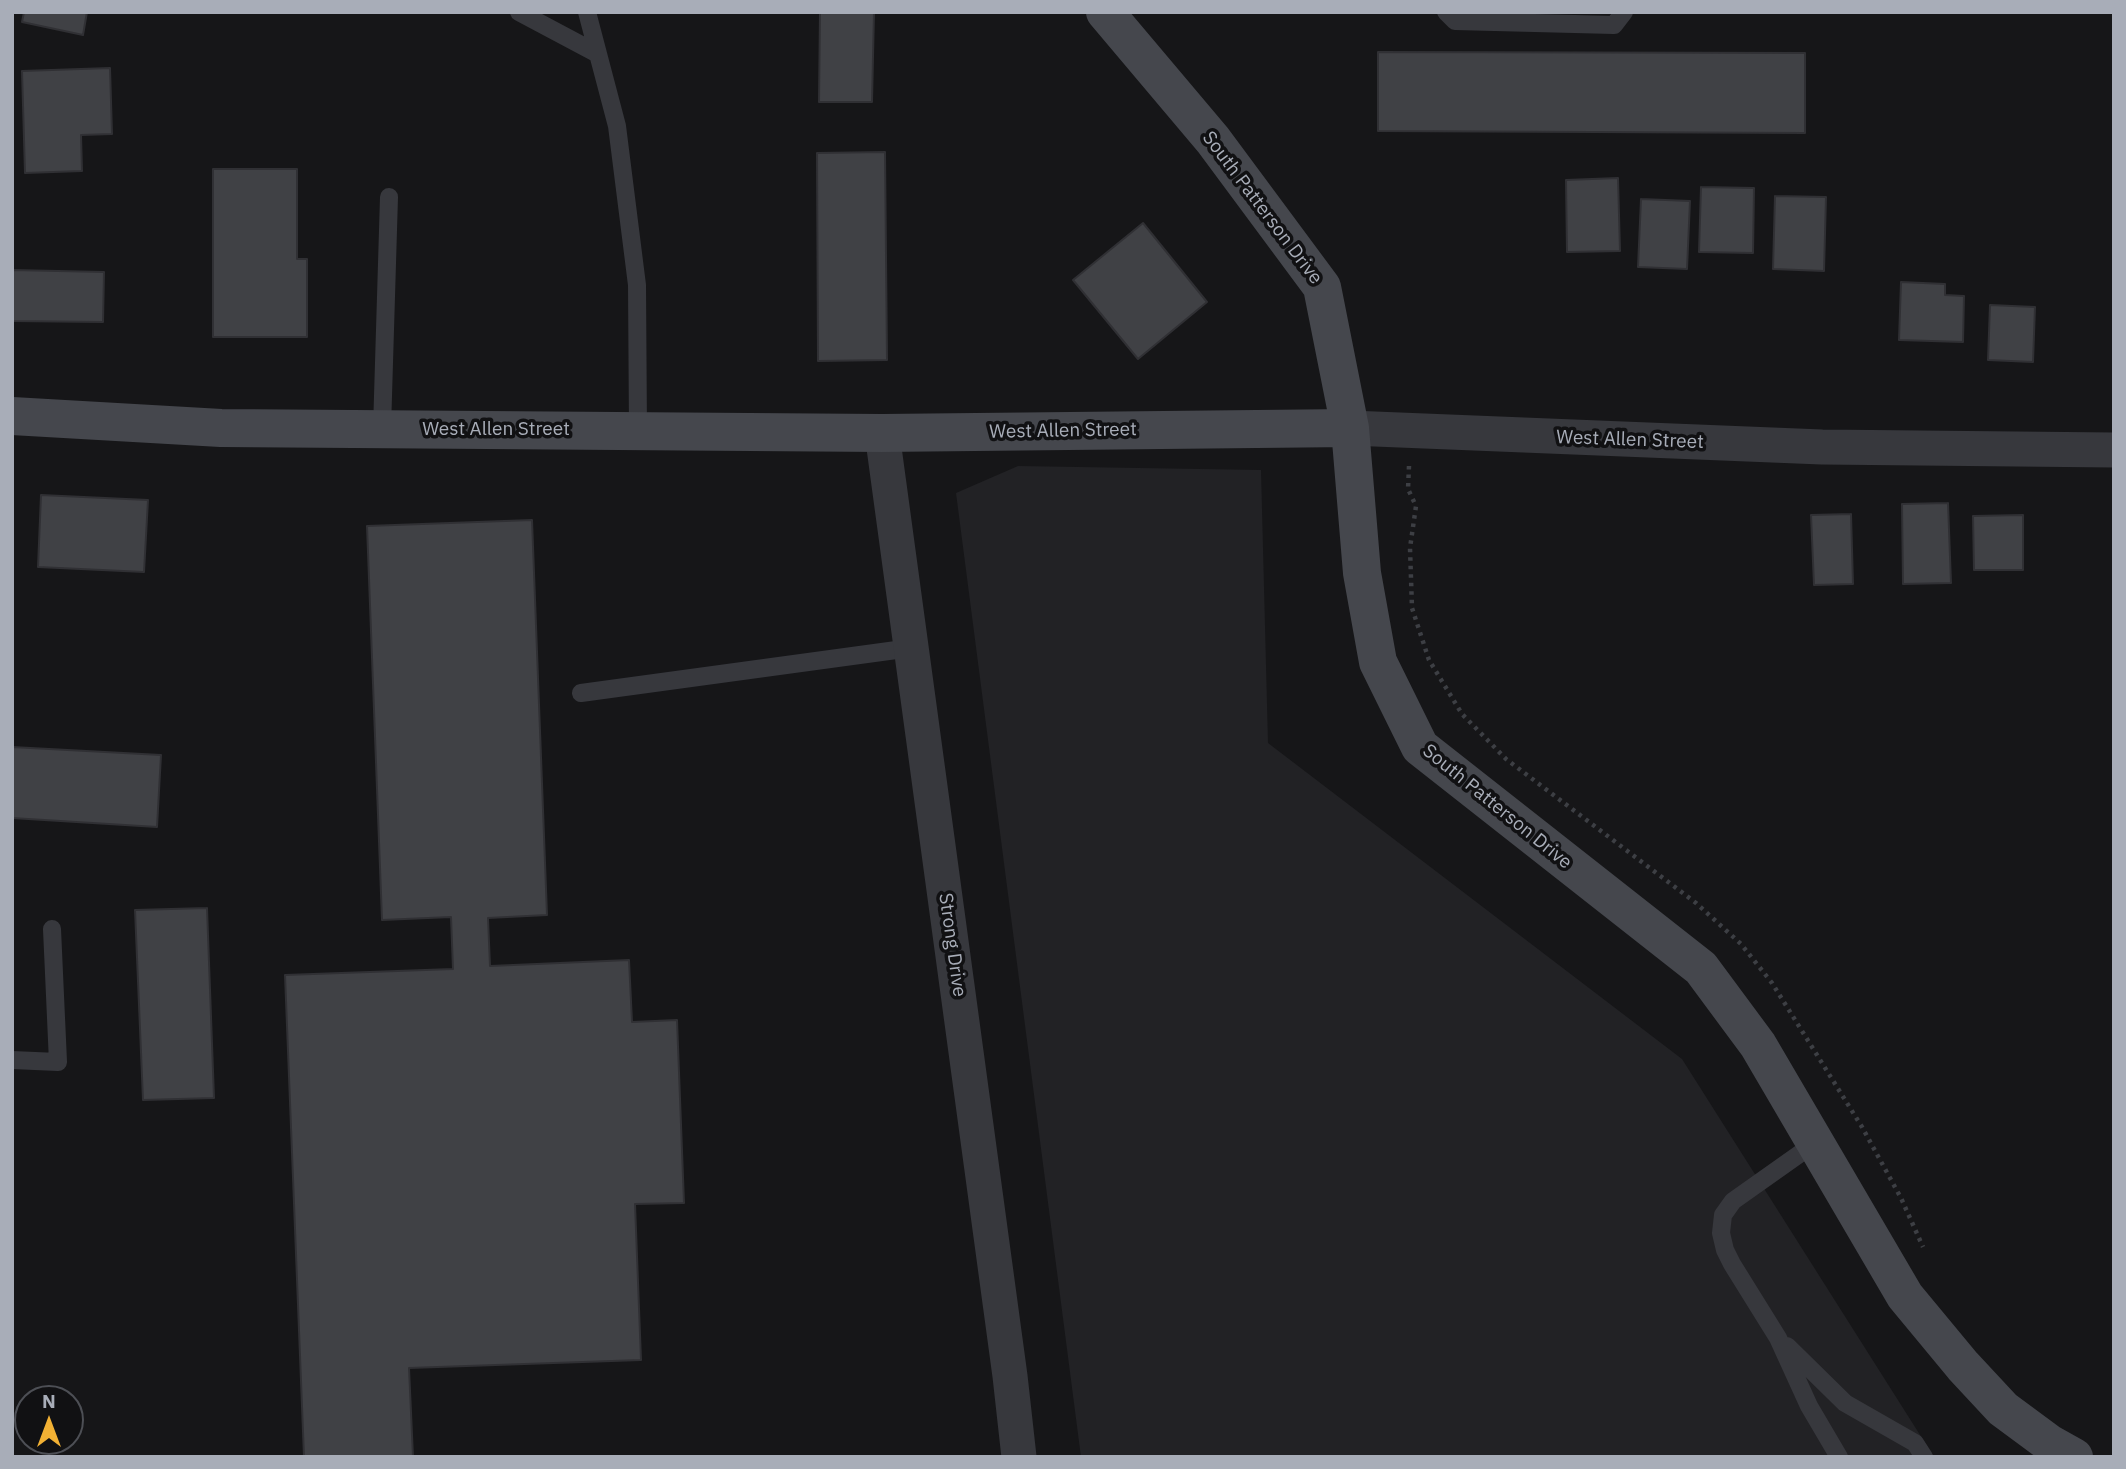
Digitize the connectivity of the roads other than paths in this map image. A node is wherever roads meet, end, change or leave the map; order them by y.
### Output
1 (520, 12) edge
2 (587, 12) edge
3 (1105, 12) edge
4 (1446, 12) edge
5 (1624, 12) edge
6 (1536, 18) edge
7 (598, 54) junction
8 (389, 197) dead end
9 (12, 416) edge
10 (1350, 428) junction
11 (382, 429) junction
12 (638, 430) junction
13 (881, 433) junction
14 (2114, 450) edge
15 (911, 648) junction
16 (581, 693) dead end
17 (52, 929) dead end
18 (12, 1060) edge
19 (1815, 1143) junction
20 (1778, 1338) junction
21 (1018, 1457) edge
22 (1839, 1457) edge
23 (1924, 1457) edge
24 (2074, 1457) edge

1 - 7 lane
2 - 7 lane
3 - 10 street, South Patterson Drive
4 - 6 lane
5 - 6 lane
7 - 12 lane
8 - 11 lane
9 - 11 street, West Allen Street
10 - 13 street, West Allen Street
10 - 14 street, West Allen Street
10 - 19 street, South Patterson Drive
11 - 12 street, West Allen Street
12 - 13 street, West Allen Street
13 - 15 street, Strong Drive
15 - 16 lane
15 - 21 street, Strong Drive
17 - 18 lane
19 - 20 lane
19 - 24 street, South Patterson Drive
20 - 22 lane
20 - 23 lane

